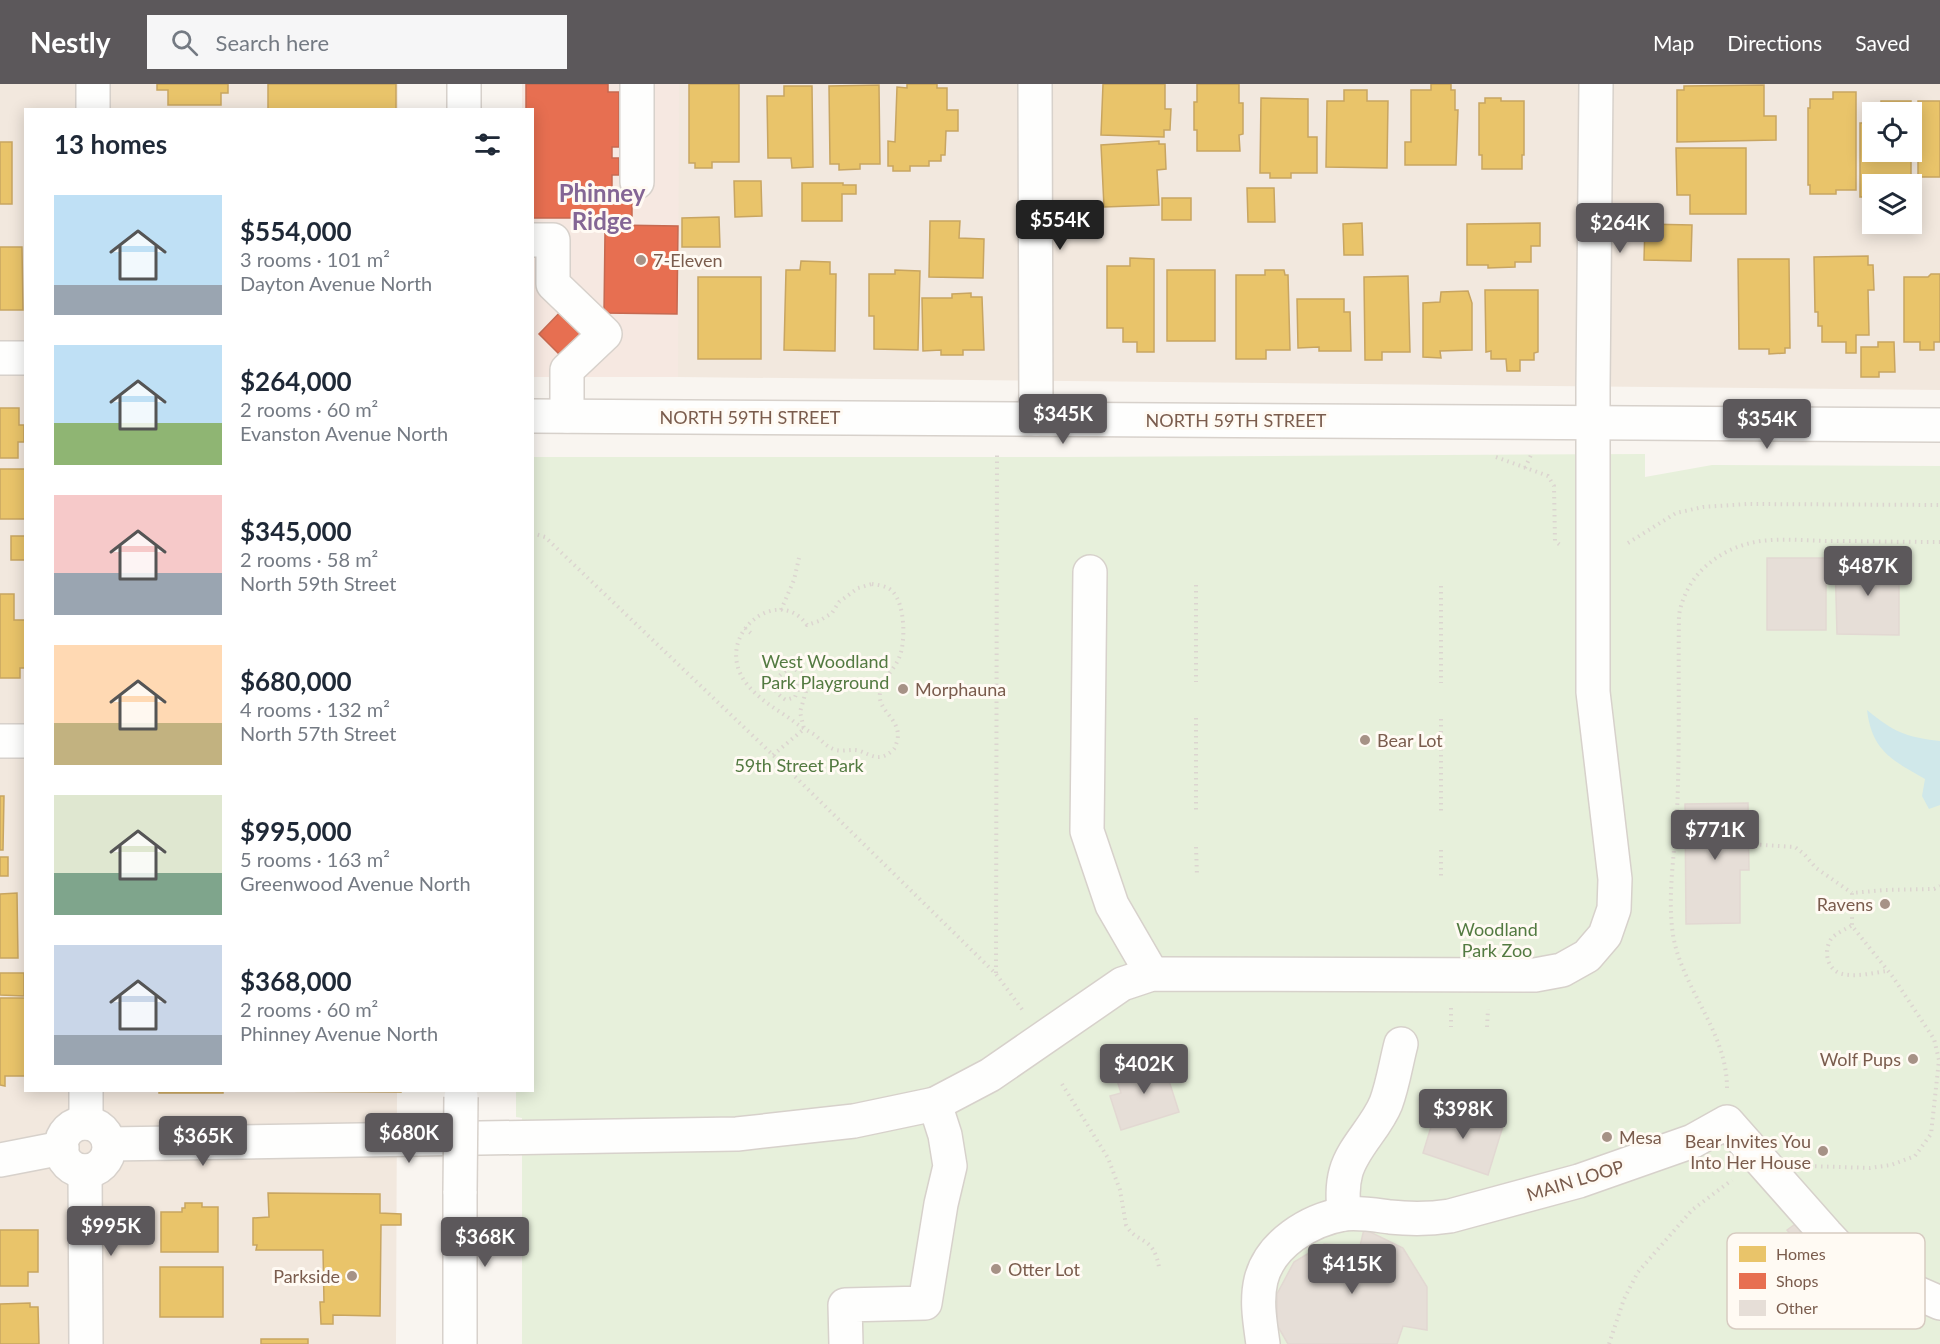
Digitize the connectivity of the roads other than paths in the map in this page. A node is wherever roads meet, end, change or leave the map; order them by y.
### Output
1 (93, 84) edge
2 (464, 84) edge
3 (637, 84) edge
4 (1035, 84) edge
5 (1596, 84) edge
6 (93, 108) edge
7 (464, 108) edge
8 (637, 182) dead end
9 (534, 240) edge
10 (0, 358) edge
11 (24, 358) edge
12 (534, 416) edge
13 (567, 416) junction
14 (1036, 419) junction
15 (1593, 423) junction
16 (1940, 426) edge
17 (1090, 572) dead end
18 (0, 741) edge
19 (24, 741) edge
20 (1152, 974) junction
21 (1401, 1044) dead end
22 (86, 1092) edge
23 (460, 1094) edge
24 (935, 1104) junction
25 (97, 1134) junction
26 (62, 1148) junction
27 (0, 1160) edge
28 (85, 1171) junction
29 (1344, 1214) junction
30 (1825, 1233) edge
31 (1925, 1296) edge
32 (1940, 1303) edge
33 (86, 1344) edge
34 (460, 1344) edge
35 (846, 1344) edge
36 (1263, 1344) edge

1 - 6 street
2 - 7 street
3 - 8 street
4 - 14 street
5 - 15 street
9 - 13 street
10 - 11 street
12 - 13 street, NORTH 59TH STREET
13 - 14 street, NORTH 59TH STREET
14 - 15 street, NORTH 59TH STREET
15 - 16 street, NORTH 59TH STREET
15 - 20 street
17 - 20 street
18 - 19 street
20 - 24 street
21 - 29 street
22 - 25 street
23 - 34 street, bridge
24 - 25 street
24 - 35 street
25 - 26 street
25 - 28 street
26 - 27 street
26 - 28 street
28 - 33 street
29 - 30 street, MAIN LOOP
29 - 36 street, MAIN LOOP
31 - 32 street, MAIN LOOP

